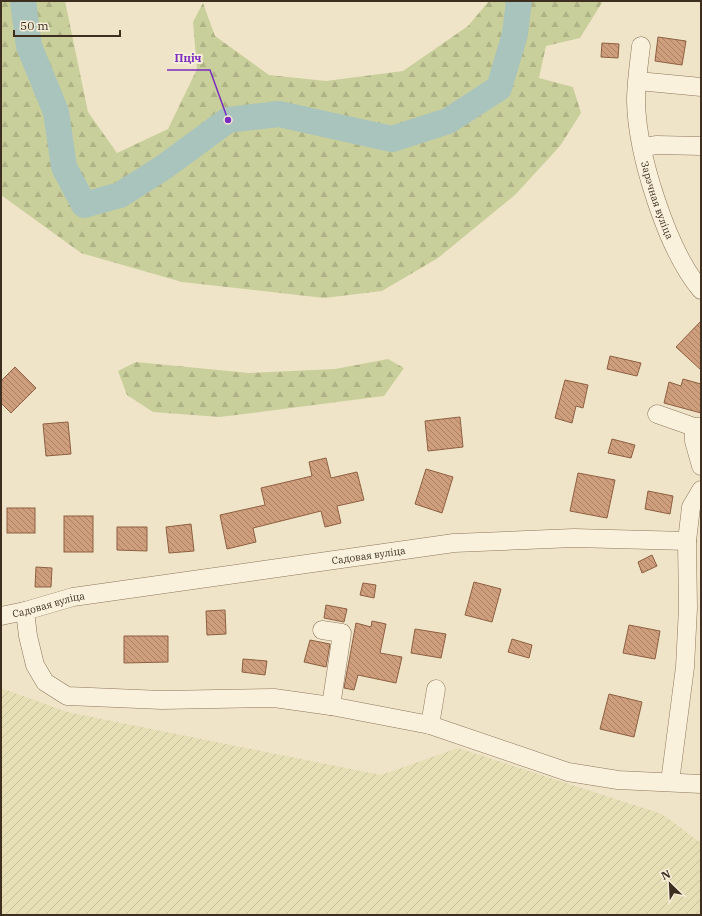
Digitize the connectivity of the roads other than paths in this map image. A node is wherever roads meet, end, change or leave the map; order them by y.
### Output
1 (641, 46) dead end
2 (638, 81) junction
3 (701, 87) edge
4 (701, 146) edge
5 (643, 147) junction
6 (701, 290) edge
7 (658, 414) dead end
8 (698, 427) edge
9 (701, 466) edge
10 (701, 490) edge
11 (687, 541) junction
12 (25, 611) junction
13 (1, 616) edge
14 (322, 630) dead end
15 (436, 689) dead end
16 (331, 706) junction
17 (430, 725) junction
18 (670, 782) junction
19 (701, 784) edge

1 - 2 street, Зарэчная вуліца
2 - 3 street
2 - 5 street, Зарэчная вуліца
4 - 5 street
5 - 6 street, Зарэчная вуліца
7 - 8 street
8 - 9 street
10 - 11 street
11 - 12 street, Садовая вуліца
11 - 18 street
12 - 13 street, Садовая вуліца
12 - 16 street
14 - 16 street
15 - 17 street
16 - 17 street
17 - 18 street
18 - 19 street

